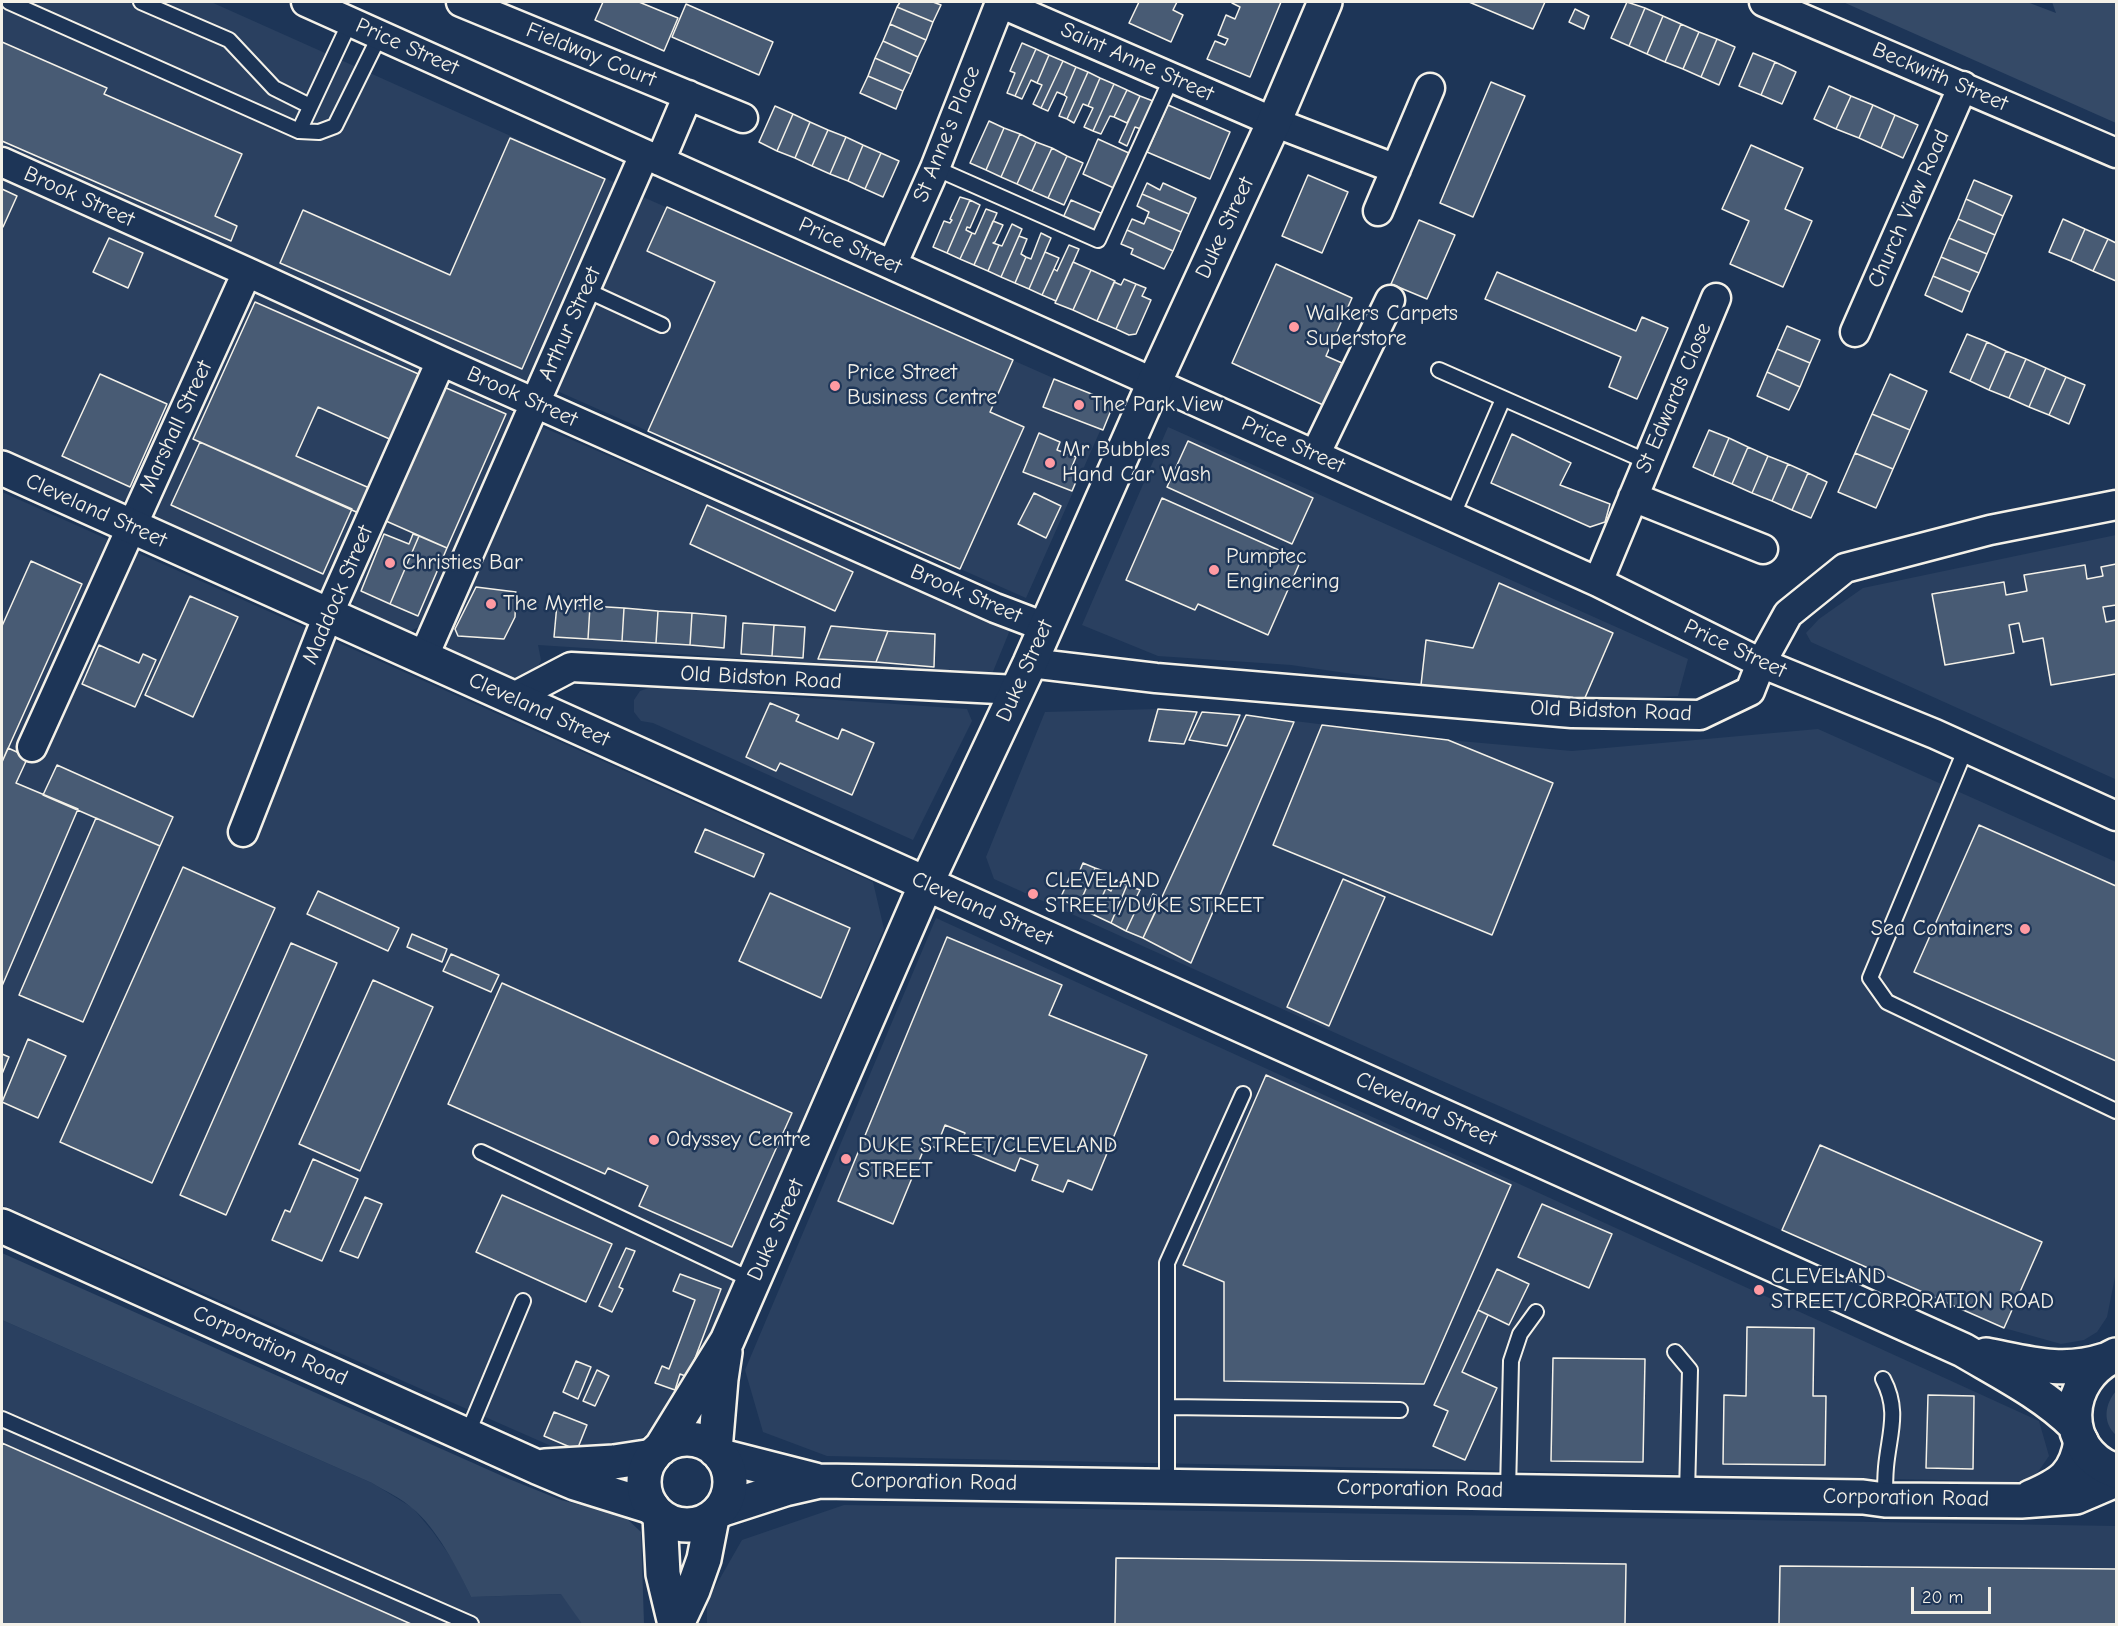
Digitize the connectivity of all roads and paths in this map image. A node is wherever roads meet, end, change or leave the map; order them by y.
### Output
1 (9, 2) edge
2 (141, 2) edge
3 (306, 2) edge
4 (461, 2) edge
5 (1325, 2) edge
6 (1764, 2) edge
7 (1000, 3) edge
8 (350, 22) junction
9 (380, 35) junction
10 (1172, 77) junction
11 (1963, 86) junction
12 (1430, 88) dead end
13 (688, 95) junction
14 (310, 106) junction
15 (743, 117) dead end
16 (1274, 122) junction
17 (298, 131) junction
18 (2116, 153) edge
19 (652, 158) junction
20 (2, 162) edge
21 (935, 168) junction
22 (1396, 169) junction
23 (1378, 211) dead end
24 (892, 265) junction
25 (247, 272) junction
26 (586, 290) junction
27 (1716, 298) dead end
28 (1390, 300) dead end
29 (662, 325) dead end
30 (1855, 332) dead end
31 (441, 361) junction
32 (1439, 370) dead end
33 (1154, 383) junction
34 (1503, 399) junction
35 (534, 403) junction
36 (1315, 455) junction
37 (1648, 462) junction
38 (2, 468) edge
39 (1633, 497) junction
40 (2116, 505) edge
41 (1452, 517) junction
42 (130, 526) junction
43 (1763, 549) dead end
44 (1598, 582) junction
45 (328, 615) junction
46 (1045, 627) junction
47 (423, 658) junction
48 (1761, 663) junction
49 (1024, 677) junction
50 (512, 698) junction
51 (32, 747) dead end
52 (1966, 748) junction
53 (2116, 816) edge
54 (243, 832) dead end
55 (926, 884) junction
56 (1244, 1094) dead end
57 (2116, 1111) edge
58 (481, 1152) dead end
59 (2, 1226) edge
60 (754, 1281) junction
61 (523, 1301) dead end
62 (1536, 1312) dead end
63 (727, 1341) junction
64 (1963, 1350) junction
65 (1675, 1352) dead end
66 (2110, 1357) edge
67 (1883, 1379) dead end
68 (1168, 1407) junction
69 (1401, 1410) dead end
70 (2, 1419) edge
71 (2078, 1433) junction
72 (467, 1435) junction
73 (657, 1452) junction
74 (718, 1453) junction
75 (537, 1467) junction
76 (2116, 1471) edge
77 (2116, 1480) edge
78 (819, 1481) junction
79 (1167, 1485) junction
80 (1508, 1491) junction
81 (1687, 1494) junction
82 (1885, 1500) junction
83 (2021, 1501) junction
84 (656, 1511) junction
85 (716, 1514) junction
86 (471, 1624) edge
87 (676, 1624) edge

1 - 17 lane
2 - 14 lane
3 - 8 street, Price Street
4 - 13 street, Fieldway Court
5 - 16 main road, Duke Street
6 - 11 street, Beckwith Street
7 - 10 street, Saint Anne Street
7 - 21 street, St Anne's Place
8 - 9 street, Price Street
8 - 14 lane
9 - 17 lane
9 - 19 street, Price Street
10 - 16 street, Saint Anne Street
10 - 21 lane
11 - 18 street, Beckwith Street
11 - 30 street, Church View Road
12 - 22 street
13 - 15 street, Fieldway Court
13 - 19 street
14 - 17 lane
16 - 22 street, Saint Anne Street
16 - 33 main road, Duke Street
19 - 24 street, Price Street
19 - 26 street, Arthur Street
20 - 25 street, Brook Street
21 - 24 street, St Anne's Place
22 - 23 street
24 - 33 street, Price Street
25 - 31 street, Brook Street
25 - 42 street, Marshall Street
26 - 29 lane
26 - 35 street, Arthur Street
27 - 37 street, St Edwards Close
28 - 36 street
31 - 35 street, Brook Street
31 - 45 street, Maddock Street
32 - 34 lane
33 - 36 street, Price Street
33 - 46 main road, Duke Street
34 - 37 lane
34 - 41 lane
35 - 46 street, Brook Street
35 - 47 street, Arthur Street
36 - 41 street, Price Street
37 - 39 street, St Edwards Close
38 - 42 main road, Cleveland Street
39 - 43 street, St Edwards Close
39 - 44 street, St Edwards Close
40 - 48 street, Old Bidston Road
41 - 44 street, Price Street
42 - 45 main road, Cleveland Street
42 - 51 street, Marshall Street
44 - 48 street, Price Street
45 - 47 main road, Cleveland Street
45 - 54 street, Maddock Street
46 - 49 main road, Duke Street
47 - 50 main road, Cleveland Street
48 - 49 street, Old Bidston Road
48 - 52 street, Price Street
49 - 50 street, Old Bidston Road
49 - 55 main road, Duke Street
50 - 55 main road, Cleveland Street
52 - 53 street, Price Street
52 - 57 lane
55 - 60 main road, Duke Street
55 - 64 main road, Cleveland Street
56 - 68 lane
58 - 60 lane
59 - 72 main road, Corporation Road
60 - 63 main road, Duke Street
61 - 72 lane
62 - 80 lane
63 - 73 main road, Duke Street
63 - 74 main road, Duke Street
64 - 66 main road, Cleveland Street
64 - 71 main road, Cleveland Street
65 - 81 lane
66 - 71 main road, Corporation Road
67 - 82 lane
68 - 69 lane
68 - 79 lane
70 - 86 lane
71 - 76 main road, Cleveland Street
71 - 83 main road, Corporation Road
72 - 75 main road, Corporation Road
73 - 74 main road
73 - 75 main road, Corporation Road
73 - 84 main road
74 - 78 main road, Corporation Road
74 - 85 main road
75 - 84 main road, Corporation Road
77 - 83 main road, Corporation Road
78 - 79 main road, Corporation Road
78 - 85 main road, Corporation Road
79 - 80 main road, Corporation Road
80 - 81 main road, Corporation Road
81 - 82 main road, Corporation Road
82 - 83 main road, Corporation Road
84 - 85 main road
84 - 87 main road
85 - 87 main road

